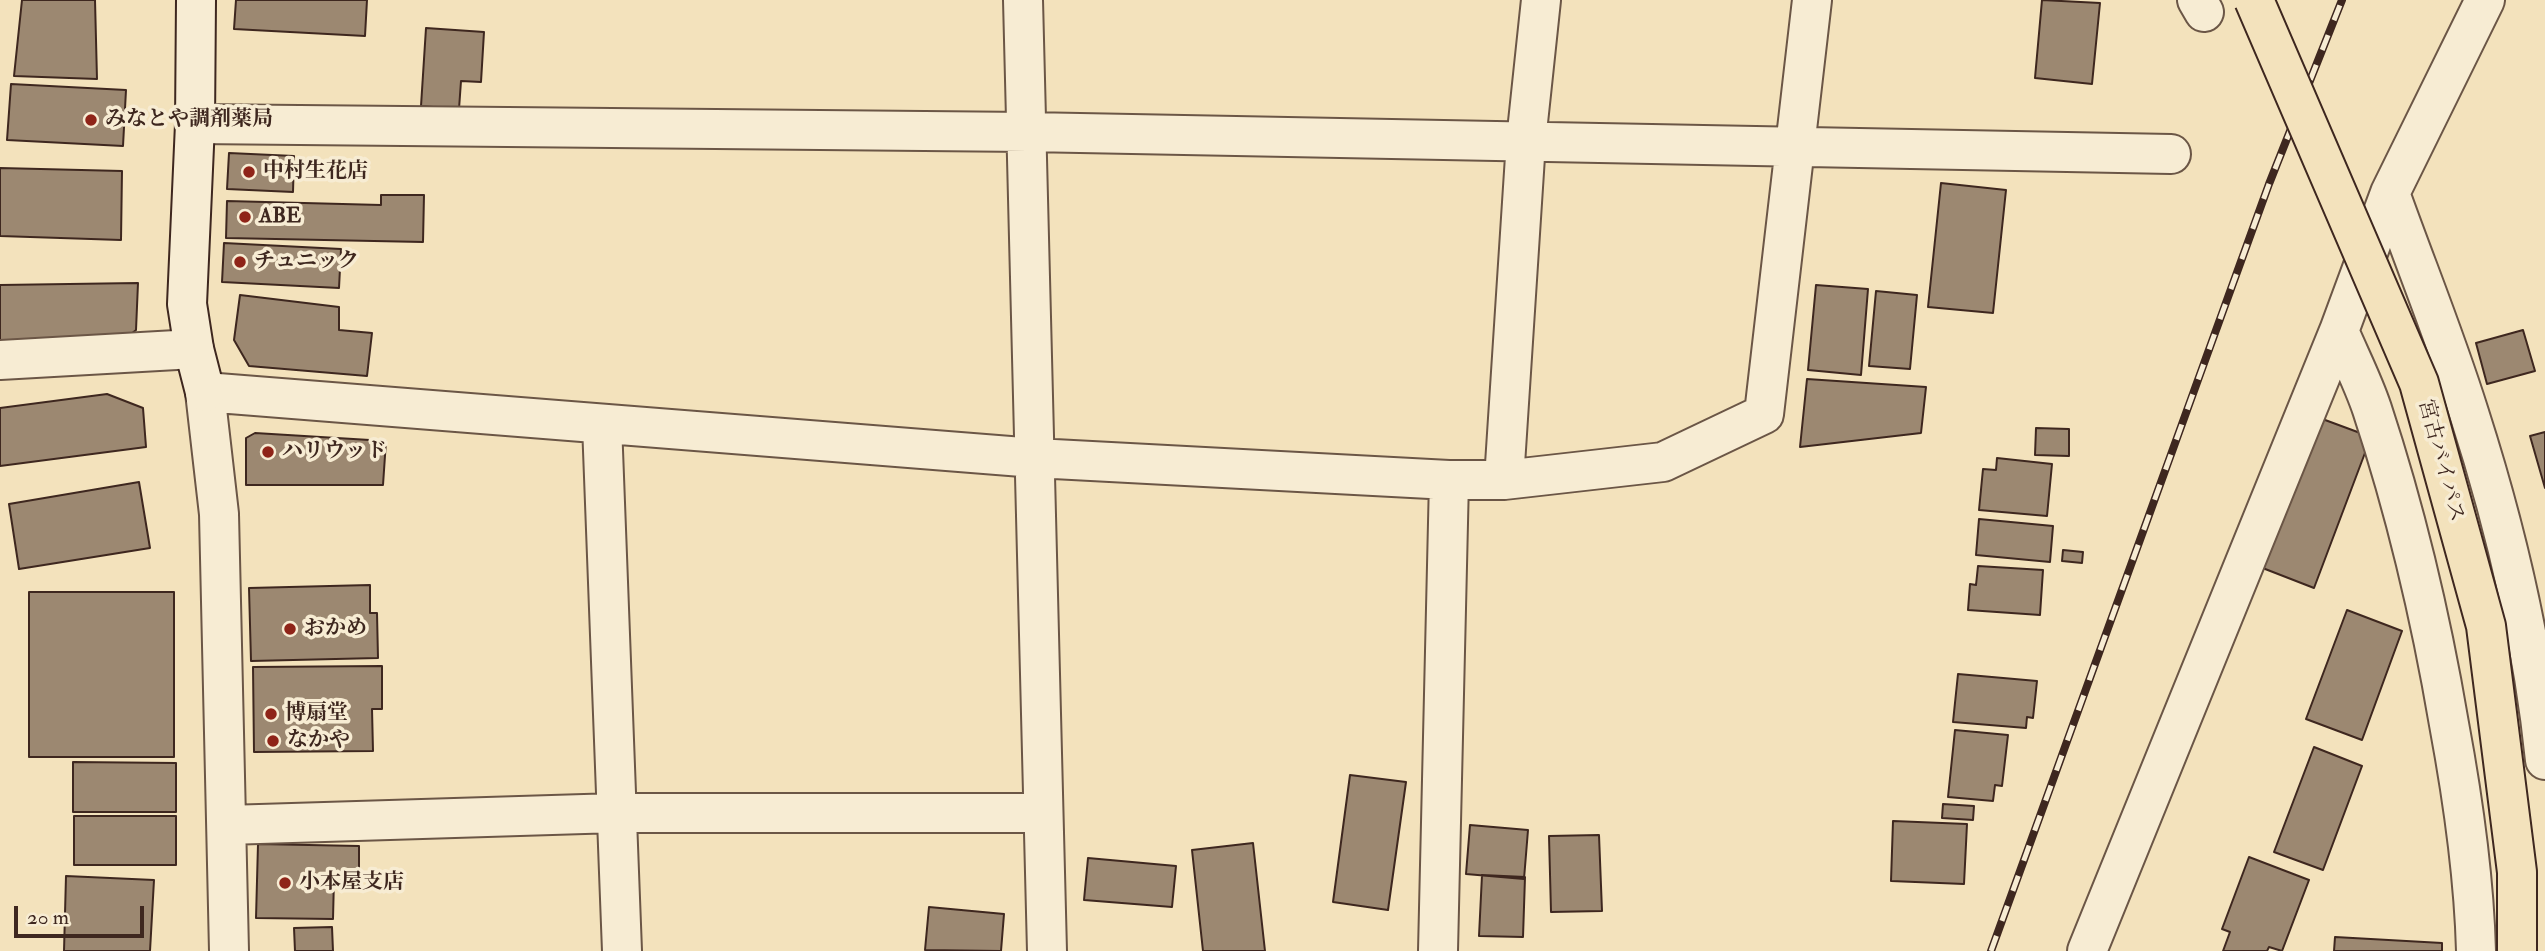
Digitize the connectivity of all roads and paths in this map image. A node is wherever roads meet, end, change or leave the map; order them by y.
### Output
1 (196, 0) edge
2 (1023, 0) edge
3 (1541, 0) edge
4 (1812, 0) edge
5 (2254, 0) edge
6 (2485, 0) edge
7 (195, 124) junction
8 (1028, 132) junction
9 (1526, 141) junction
10 (1796, 146) junction
11 (2171, 154) dead end
12 (2390, 193) junction
13 (2339, 331) junction
14 (194, 349) junction
15 (0, 360) edge
16 (205, 392) junction
17 (603, 424) junction
18 (1035, 458) junction
19 (1449, 480) junction
20 (1504, 480) junction
21 (2545, 752) edge
22 (617, 813) junction
23 (1044, 813) junction
24 (227, 825) junction
25 (229, 951) edge
26 (622, 951) edge
27 (1047, 951) edge
28 (1438, 951) edge
29 (2087, 951) edge
30 (2476, 951) edge
31 (2517, 951) edge

1 - 7 street
2 - 8 street
3 - 9 street
4 - 10 street
5 - 31 highway, 宮古バイパス, bridge
6 - 12 street
7 - 8 street
7 - 14 street
8 - 9 street
8 - 18 street
9 - 10 street
9 - 20 street
10 - 11 street
10 - 20 street
12 - 13 street
12 - 21 street
13 - 29 street
13 - 30 street
14 - 15 street
14 - 16 street
16 - 17 street
16 - 24 street
17 - 18 street
17 - 22 street
18 - 19 street
18 - 23 street
19 - 20 street
19 - 28 street
22 - 23 street
22 - 24 street
22 - 26 street
23 - 27 street
24 - 25 street

